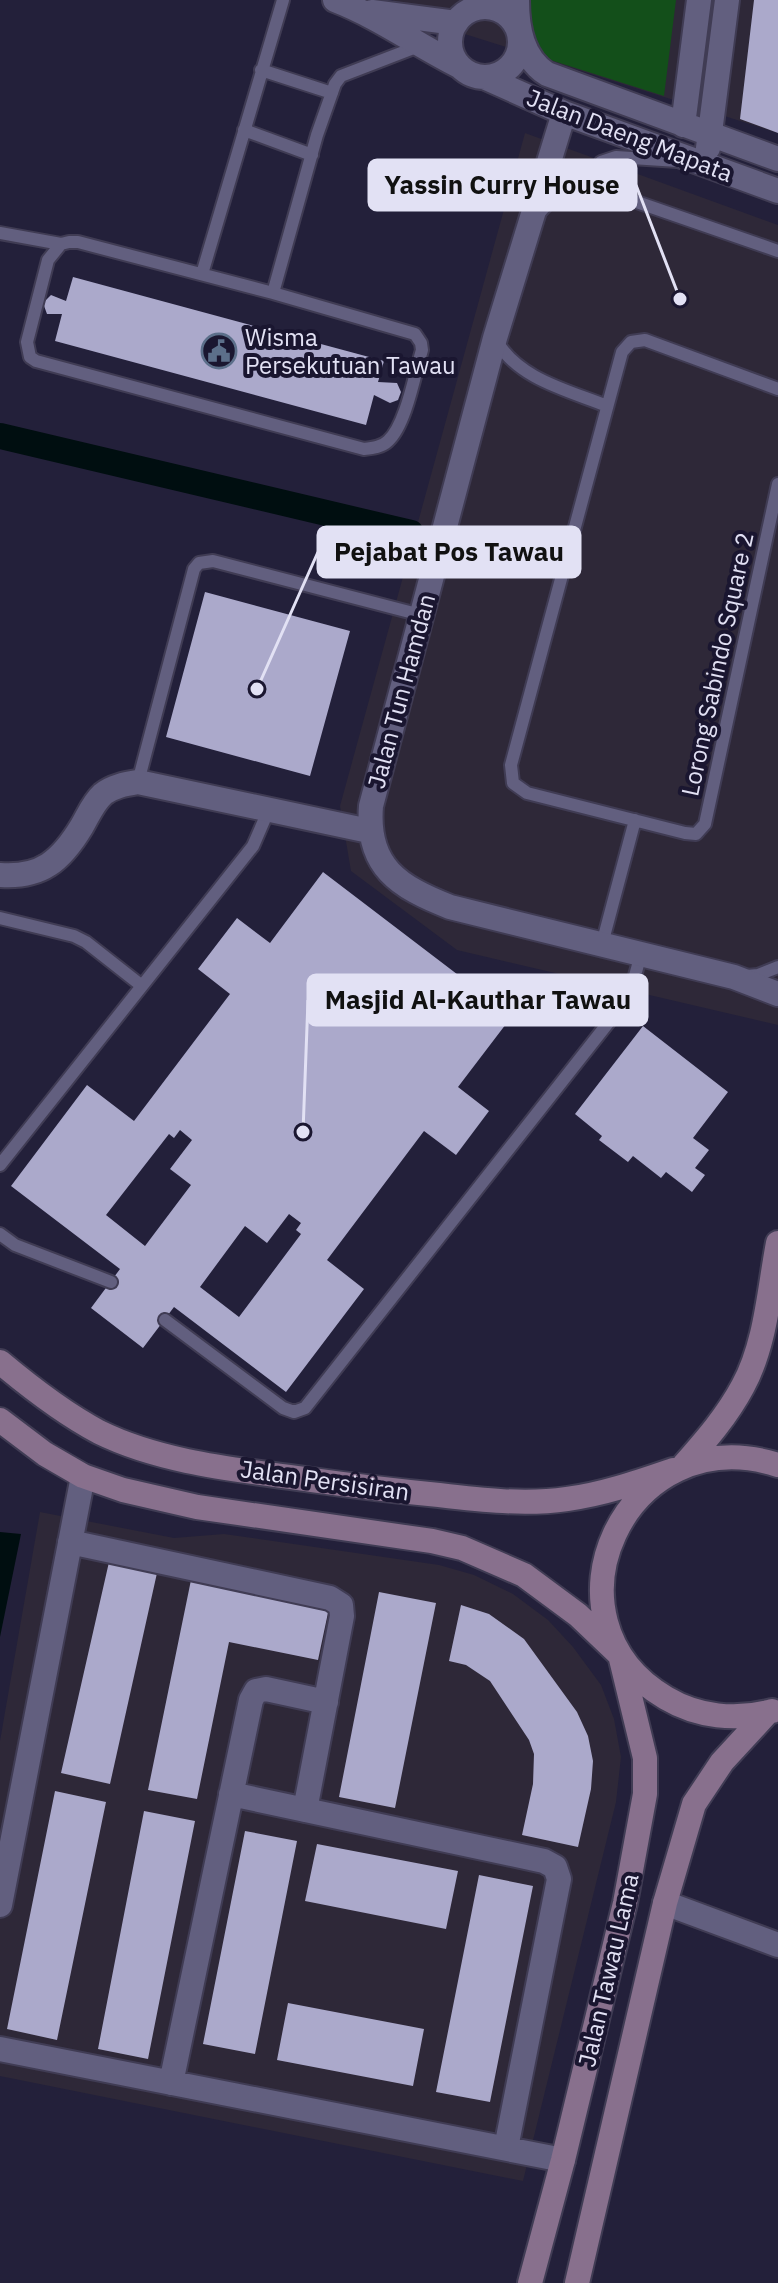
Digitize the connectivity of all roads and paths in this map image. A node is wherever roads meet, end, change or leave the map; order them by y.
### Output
1 (283, 0) edge
2 (335, 0) edge
3 (517, 0) edge
4 (699, 0) edge
5 (727, 0) edge
6 (491, 4) edge
7 (365, 12) junction
8 (456, 23) junction
9 (518, 33) junction
10 (419, 46) junction
11 (459, 66) junction
12 (261, 70) junction
13 (484, 77) junction
14 (332, 93) junction
15 (564, 113) junction
16 (683, 125) junction
17 (244, 130) junction
18 (710, 135) junction
19 (312, 155) junction
20 (778, 159) edge
21 (700, 163) junction
22 (778, 191) edge
23 (612, 194) junction
24 (530, 224) junction
25 (3, 234) edge
26 (61, 244) junction
27 (778, 251) edge
28 (202, 274) junction
29 (273, 293) junction
30 (495, 338) junction
31 (778, 389) edge
32 (607, 406) junction
33 (778, 484) edge
34 (421, 615) junction
35 (138, 782) junction
36 (269, 809) junction
37 (635, 820) junction
38 (369, 831) junction
39 (0, 875) edge
40 (0, 918) edge
41 (602, 944) junction
42 (641, 954) junction
43 (778, 967) edge
44 (734, 977) junction
45 (142, 986) junction
46 (778, 994) edge
47 (0, 1165) edge
48 (0, 1234) edge
49 (778, 1243) edge
50 (111, 1282) dead end
51 (165, 1320) dead end
52 (0, 1362) edge
53 (0, 1420) edge
54 (778, 1465) edge
55 (678, 1468) junction
56 (83, 1476) junction
57 (70, 1542) junction
58 (620, 1655) junction
59 (326, 1702) junction
60 (773, 1711) edge
61 (231, 1794) junction
62 (305, 1810) junction
63 (665, 1903) junction
64 (0, 1905) edge
65 (778, 1945) edge
66 (0, 2049) edge
67 (171, 2083) junction
68 (506, 2148) junction
69 (563, 2160) junction
70 (530, 2283) edge
71 (577, 2283) edge

1 - 12 lane
2 - 7 street
3 - 9 street
4 - 16 street
5 - 18 street
6 - 8 street
6 - 9 street
7 - 8 street
7 - 10 street
8 - 11 street
9 - 13 street
9 - 16 street, Jalan Daeng Mapata
10 - 11 street
10 - 14 lane
11 - 13 street
12 - 14 lane
12 - 17 lane
13 - 15 street, Jalan Daeng Mapata
14 - 19 lane
15 - 21 street, Jalan Daeng Mapata
15 - 24 street, Jalan Tun Hamdan
16 - 18 street, Jalan Daeng Mapata
17 - 19 lane
17 - 28 lane
18 - 20 street, Jalan Daeng Mapata
18 - 21 street
19 - 29 lane
21 - 22 street, Jalan Daeng Mapata
21 - 23 lane
23 - 24 lane
23 - 27 lane
24 - 30 street, Jalan Tun Hamdan
25 - 26 lane
26 - 28 lane
26 - 29 lane
28 - 29 lane
30 - 32 lane
30 - 34 street, Jalan Tun Hamdan
31 - 32 lane, Lorong Sabindo Square 2
32 - 37 lane, Lorong Sabindo Square 2
33 - 37 lane, Lorong Sabindo Square 2
34 - 35 lane
34 - 38 street, Jalan Tun Hamdan
35 - 36 street
35 - 39 street
36 - 38 street
36 - 45 lane
37 - 41 lane
38 - 41 street
40 - 45 lane
41 - 42 street
42 - 44 street
42 - 51 lane
43 - 44 lane
44 - 46 street
45 - 47 lane
48 - 50 lane
49 - 55 main road
52 - 55 main road, Jalan Persisiran
53 - 56 main road, Jalan Persisiran
54 - 55 main road, Jalan Persisiran
55 - 58 main road
56 - 57 street
56 - 58 main road, Jalan Persisiran
57 - 59 street
57 - 64 street
58 - 60 main road, Jalan Persisiran
58 - 69 main road, Jalan Tawau Lama
59 - 61 street
59 - 62 street
60 - 63 main road, Jalan Tawau Lama
61 - 62 street
61 - 67 street
62 - 68 street
63 - 65 street
63 - 71 main road, Jalan Tawau Lama
66 - 67 street
67 - 68 street
68 - 69 street
69 - 70 main road, Jalan Tawau Lama

